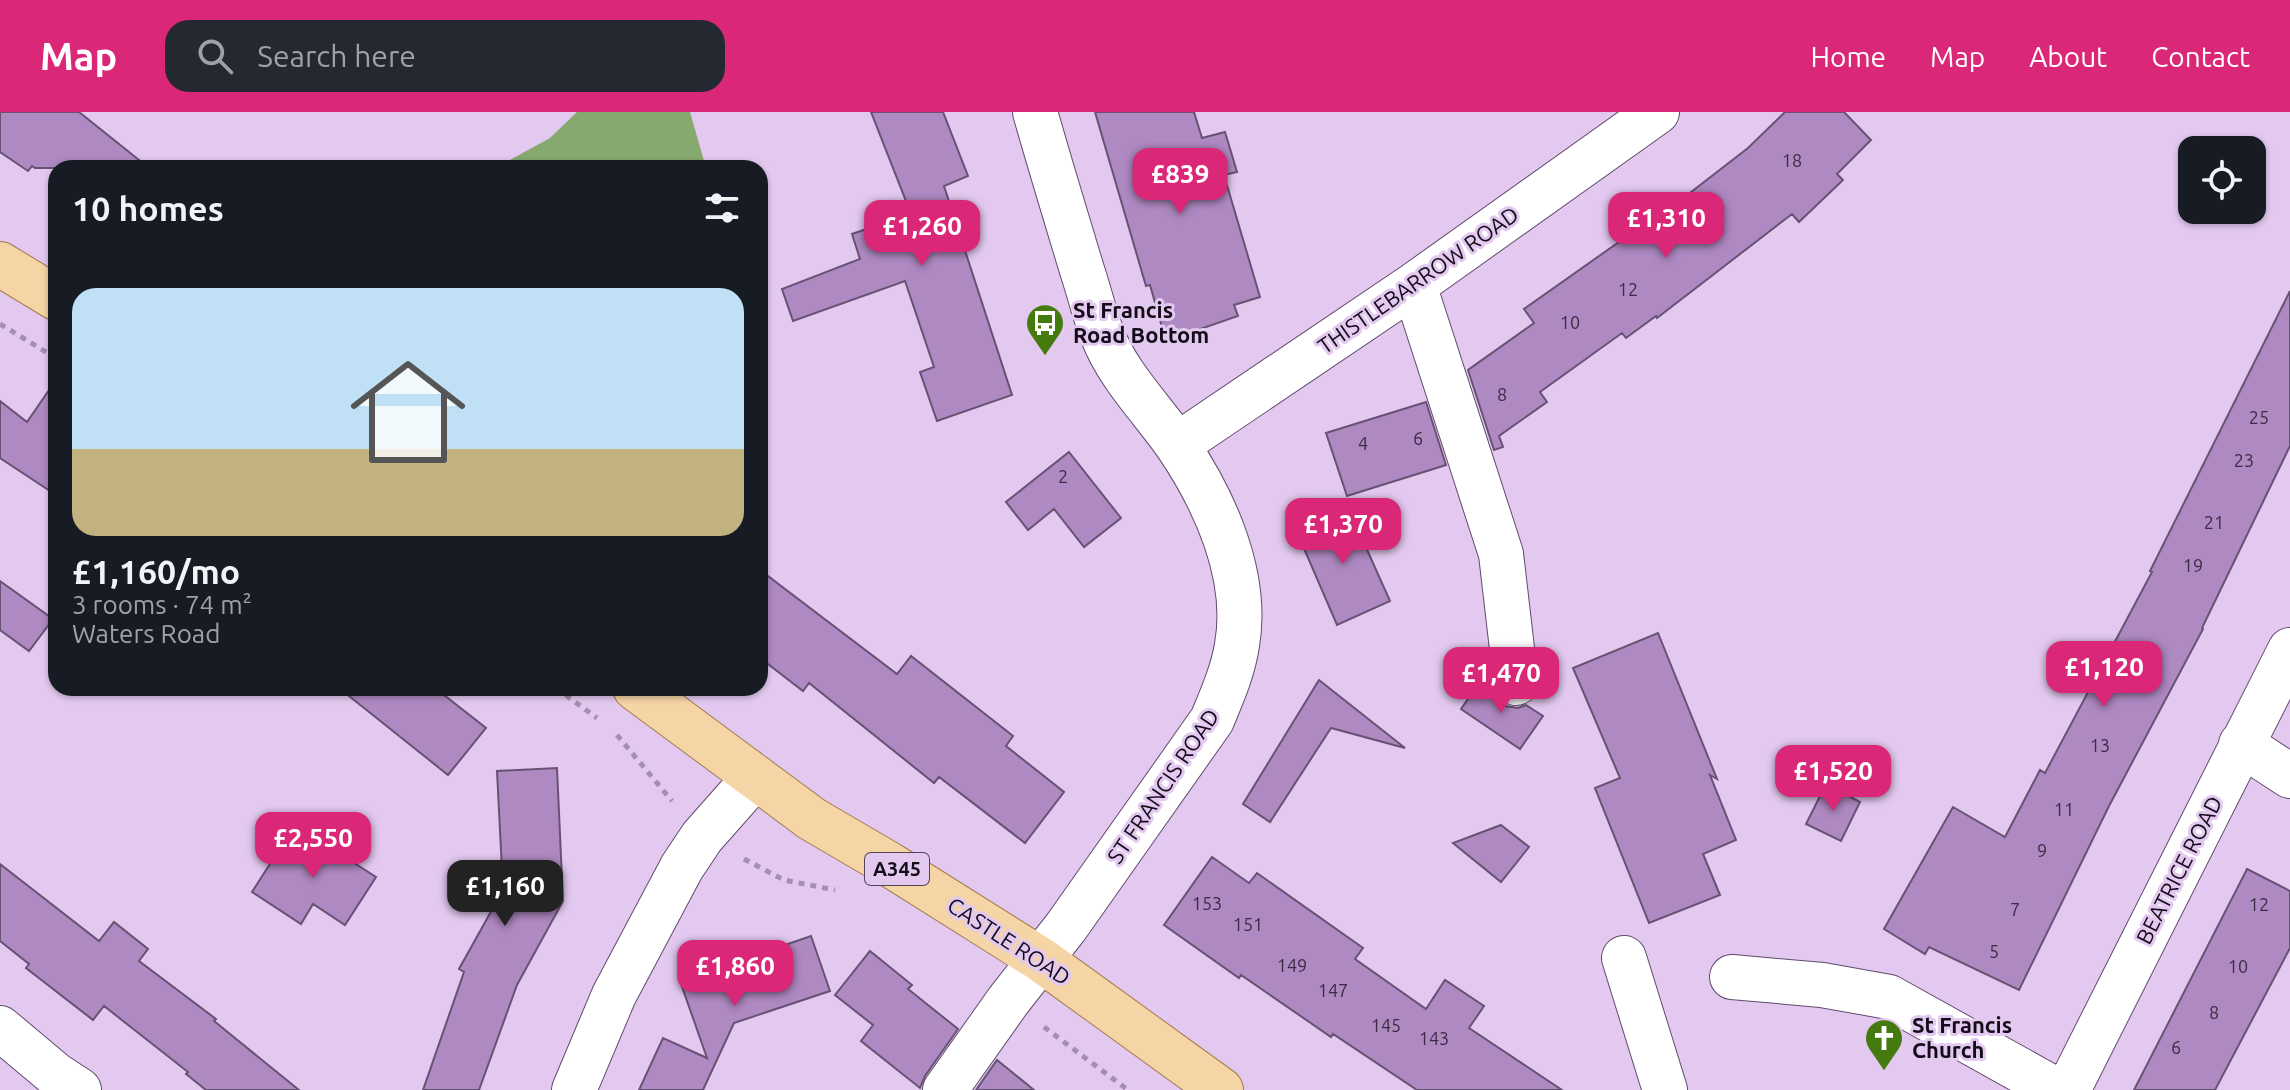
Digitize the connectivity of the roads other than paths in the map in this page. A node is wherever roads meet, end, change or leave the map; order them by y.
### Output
1 (1035, 112) edge
2 (1657, 112) edge
3 (0, 264) edge
4 (1414, 285) junction
5 (48, 293) edge
6 (1177, 445) junction
7 (2290, 650) edge
8 (1516, 683) dead end
9 (646, 696) edge
10 (2241, 744) junction
11 (2290, 776) edge
12 (755, 777) junction
13 (1624, 958) dead end
14 (1040, 959) junction
15 (1732, 977) dead end
16 (0, 1028) edge
17 (62, 1085) edge
18 (574, 1090) edge
19 (945, 1090) edge
20 (1221, 1090) edge
21 (1665, 1090) edge
22 (2056, 1090) edge
23 (2068, 1090) edge

1 - 6 street, ST FRANCIS ROAD
2 - 4 street, THISTLEBARROW ROAD
3 - 5 main road
4 - 6 street, THISTLEBARROW ROAD
4 - 8 street
6 - 14 street, ST FRANCIS ROAD
7 - 10 street, BEATRICE ROAD
9 - 12 main road, CASTLE ROAD / A345
10 - 11 street
10 - 23 street, BEATRICE ROAD
12 - 14 main road, CASTLE ROAD / A345
12 - 18 street
13 - 21 street
14 - 19 street, ST FRANCIS ROAD
14 - 20 main road, CASTLE ROAD / A345
15 - 22 street
16 - 17 street

